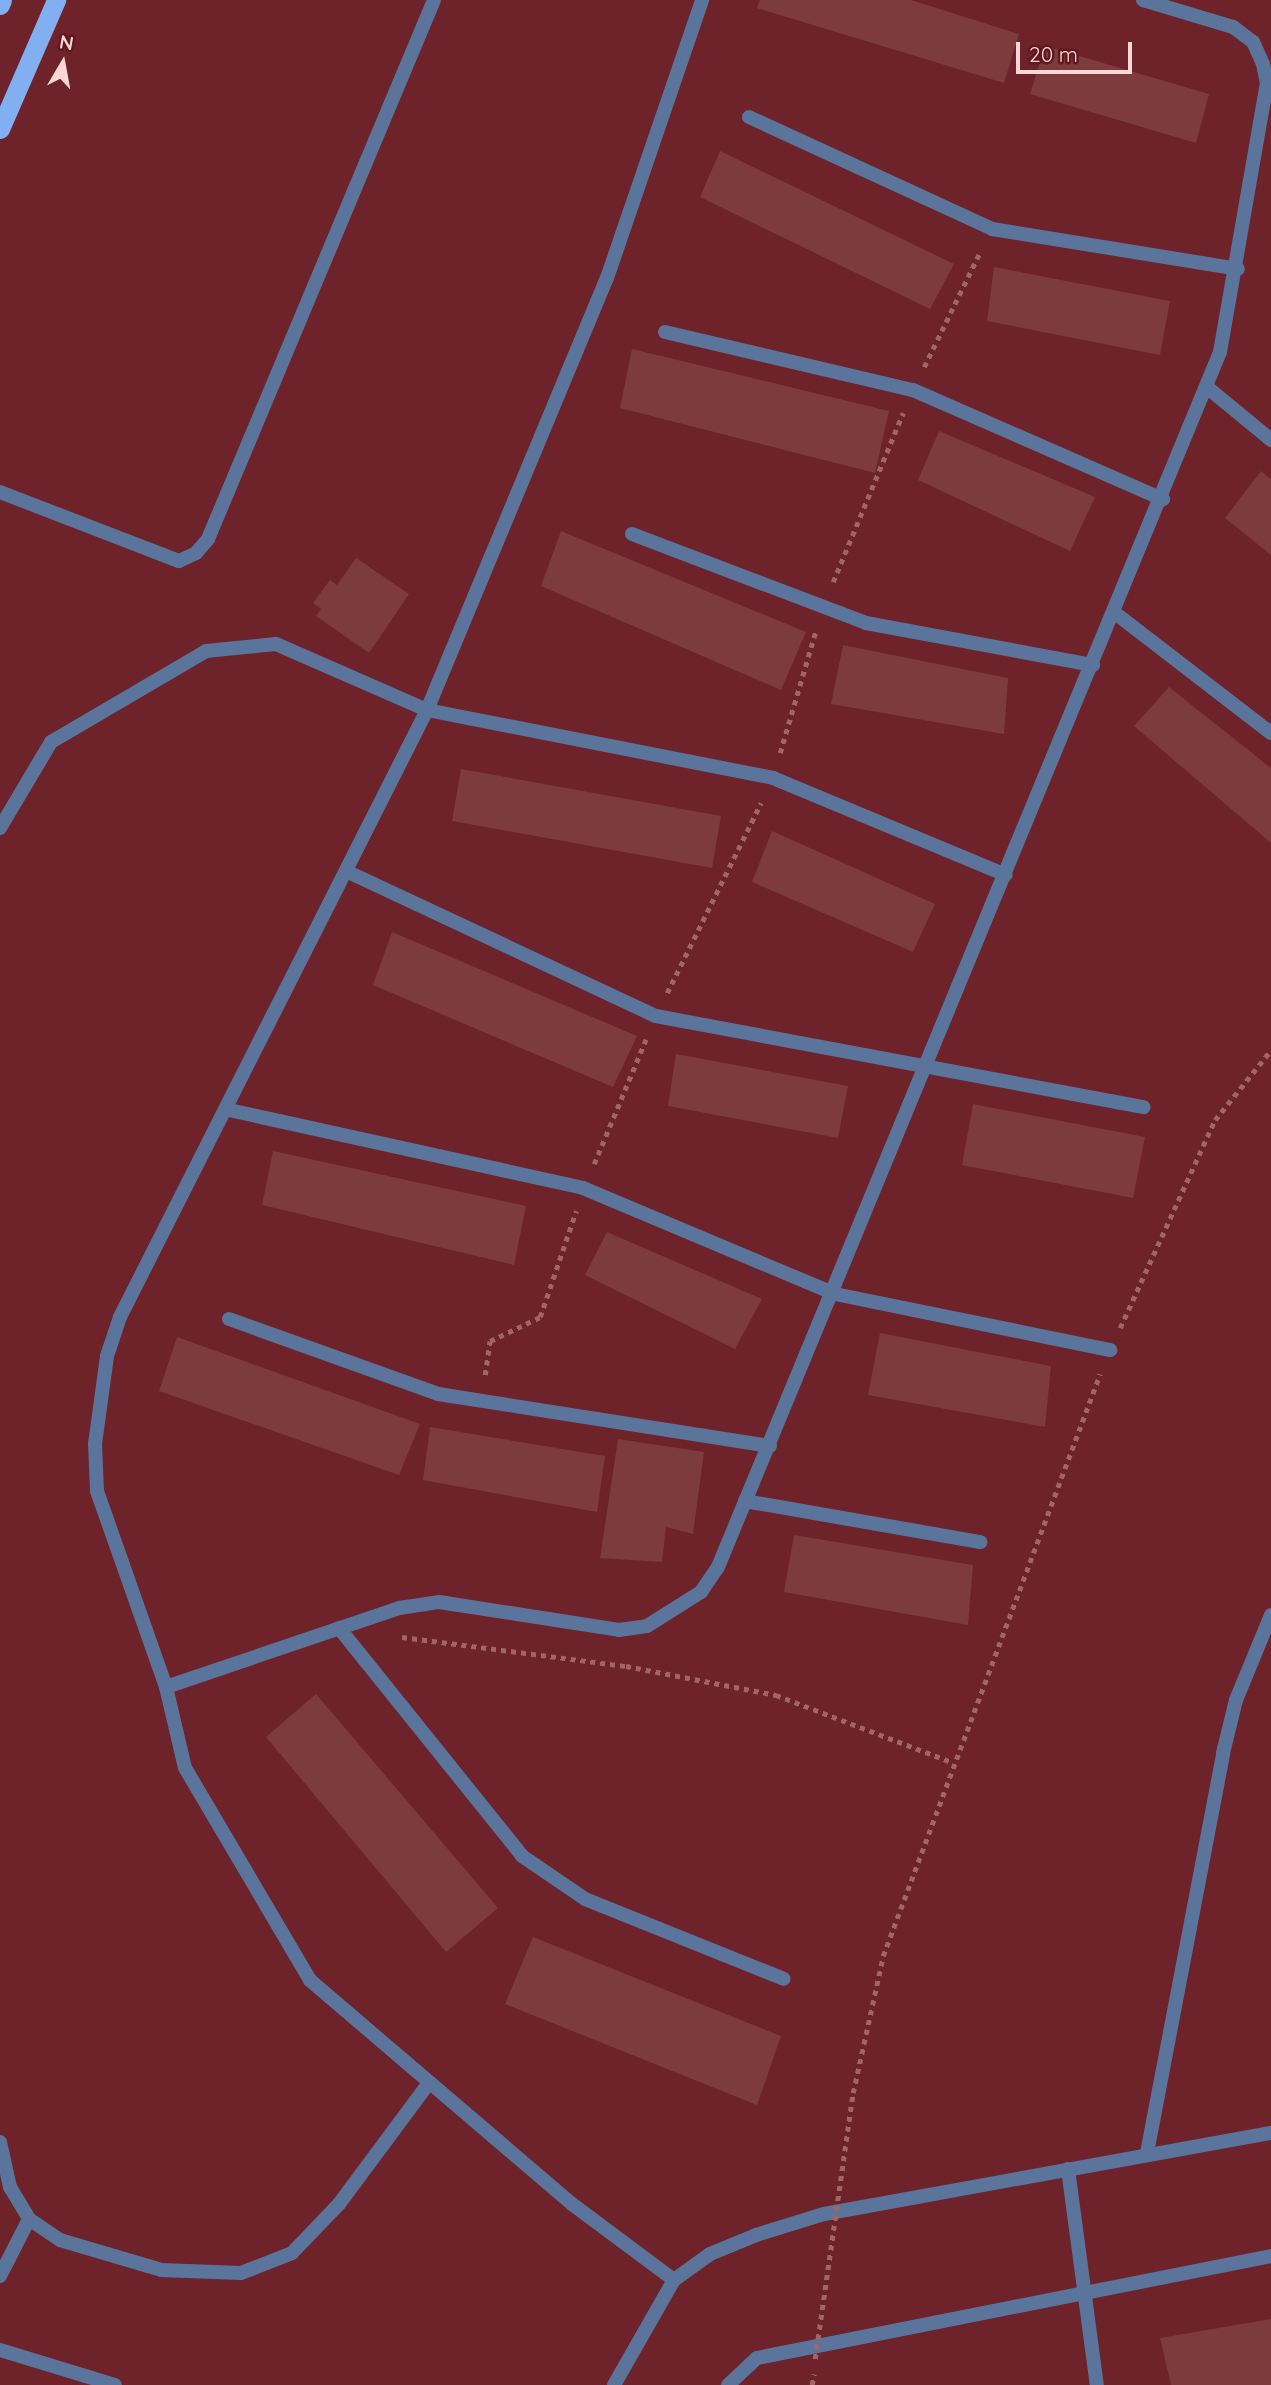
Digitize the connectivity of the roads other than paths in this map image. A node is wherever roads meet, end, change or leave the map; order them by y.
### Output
1 (56, 0) edge
2 (434, 0) edge
3 (702, 0) edge
4 (1143, 0) edge
5 (749, 117) dead end
6 (0, 129) edge
7 (1238, 269) junction
8 (665, 332) dead end
9 (1208, 388) junction
10 (1271, 440) edge
11 (0, 492) edge
12 (1163, 499) junction
13 (632, 534) dead end
14 (1115, 613) junction
15 (1093, 666) junction
16 (427, 710) junction
17 (1271, 733) edge
18 (0, 828) edge
19 (346, 871) junction
20 (1006, 875) junction
21 (930, 1065) junction
22 (1144, 1107) dead end
23 (229, 1110) junction
24 (835, 1294) junction
25 (229, 1319) dead end
26 (1110, 1350) road end
27 (770, 1446) junction
28 (746, 1501) junction
29 (980, 1542) dead end
30 (1271, 1615) edge
31 (339, 1628) junction
32 (166, 1687) junction
33 (784, 1979) dead end
34 (428, 2084) junction
35 (1271, 2133) edge
36 (0, 2142) edge
37 (1147, 2153) junction
38 (1068, 2169) junction
39 (29, 2219) junction
40 (1271, 2256) edge
41 (0, 2276) edge
42 (674, 2280) junction
43 (1084, 2292) junction
44 (0, 2350) edge
45 (115, 2385) edge
46 (614, 2385) edge
47 (728, 2385) edge
48 (1097, 2385) edge

1 - 6 highway
2 - 11 street
3 - 16 street
4 - 7 street
5 - 7 street
7 - 9 street
8 - 12 street
9 - 10 street
9 - 12 street
12 - 14 street
13 - 15 street
14 - 15 street
14 - 17 street
15 - 20 street
16 - 18 street
16 - 19 street
16 - 20 street
19 - 21 street
19 - 23 street
20 - 21 street
21 - 22 street
21 - 24 street
23 - 24 street
23 - 32 street
24 - 26 street
24 - 27 street
25 - 27 street
27 - 28 street
28 - 29 street
28 - 31 street
30 - 37 street
31 - 32 street
31 - 33 street
32 - 34 street
34 - 39 street
34 - 42 street
35 - 37 street
36 - 39 street
37 - 38 street
38 - 42 street
38 - 43 street
39 - 41 street
40 - 43 street
42 - 46 street
43 - 47 street
43 - 48 street
44 - 45 street

